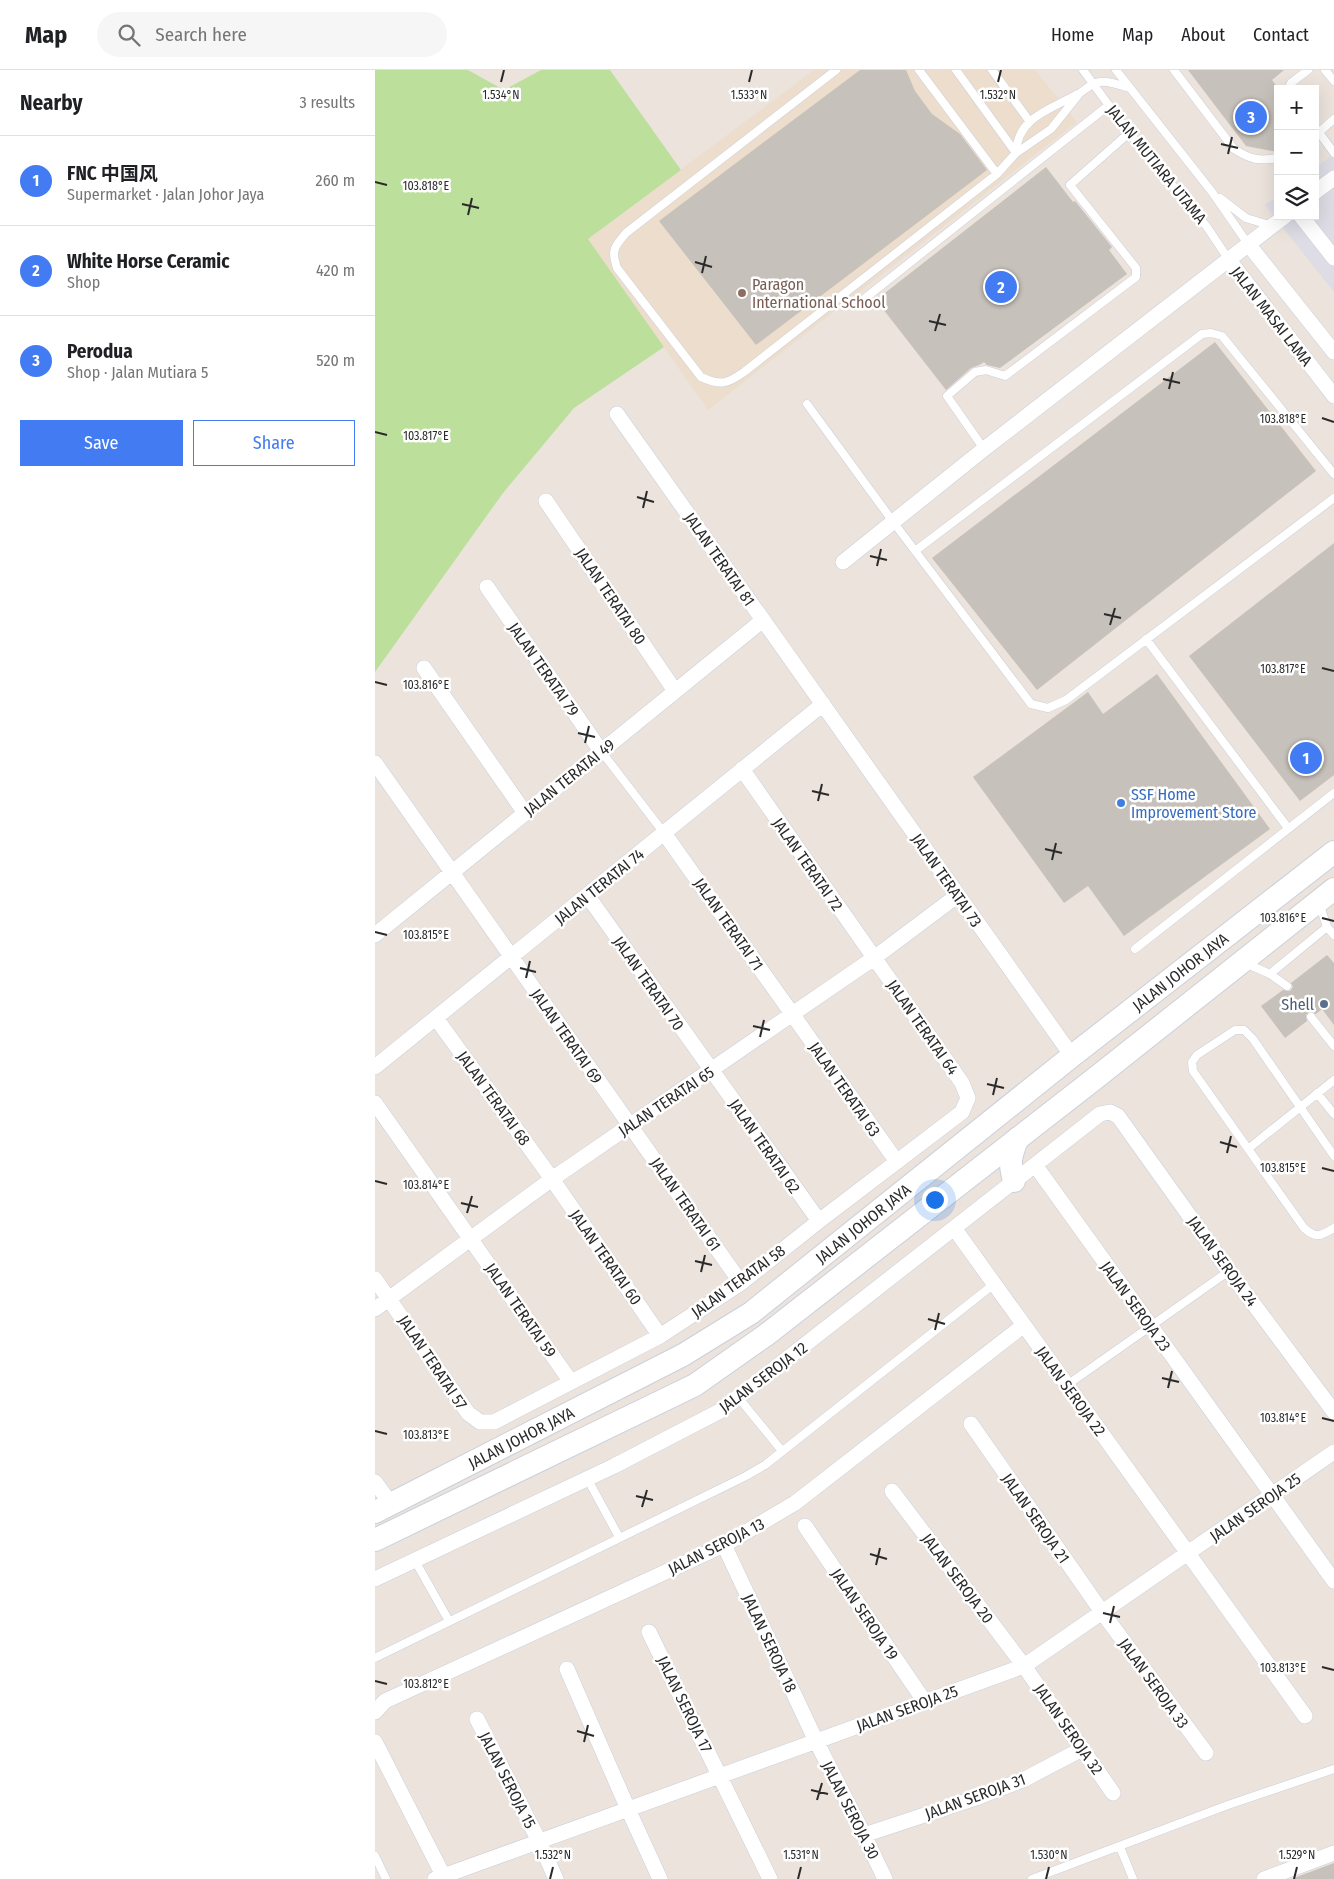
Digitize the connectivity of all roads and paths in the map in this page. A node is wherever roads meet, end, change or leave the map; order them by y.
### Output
1 (837, 70) edge
2 (919, 70) edge
3 (956, 70) edge
4 (992, 70) edge
5 (1083, 70) edge
6 (1115, 70) edge
7 (1174, 70) edge
8 (1308, 70) edge
9 (1325, 70) edge
10 (1334, 81) edge
11 (1093, 83) junction
12 (1290, 85) edge
13 (1130, 88) junction
14 (1079, 94) junction
15 (1109, 105) junction
16 (1334, 119) edge
17 (1030, 122) junction
18 (1318, 130) edge
19 (1129, 133) junction
20 (1319, 134) edge
21 (1015, 153) junction
22 (1334, 153) edge
23 (1274, 158) edge
24 (997, 174) junction
25 (1334, 178) edge
26 (1319, 189) edge
27 (1212, 192) junction
28 (1280, 220) edge
29 (1304, 220) edge
30 (1272, 226) junction
31 (1248, 244) junction
32 (1334, 258) edge
33 (1229, 260) junction
34 (864, 299) dead end
35 (1334, 352) edge
36 (1334, 396) edge
37 (807, 404) dead end
38 (617, 414) dead end
39 (984, 449) junction
40 (1334, 474) edge
41 (1334, 498) edge
42 (546, 501) dead end
43 (893, 523) junction
44 (915, 551) junction
45 (843, 562) dead end
46 (487, 587) dead end
47 (763, 620) junction
48 (1146, 640) junction
49 (424, 668) dead end
50 (675, 691) junction
51 (823, 704) junction
52 (601, 751) junction
53 (375, 763) edge
54 (742, 769) junction
55 (1334, 793) edge
56 (525, 813) junction
57 (1288, 828) junction
58 (664, 833) junction
59 (1334, 852) edge
60 (452, 872) junction
61 (587, 895) junction
62 (958, 895) junction
63 (1326, 895) edge
64 (1327, 927) junction
65 (375, 935) edge
66 (1334, 935) edge
67 (1135, 948) dead end
68 (511, 957) junction
69 (874, 958) junction
70 (1242, 962) junction
71 (1270, 974) junction
72 (1287, 986) dead end
73 (793, 1015) junction
74 (1311, 1017) dead end
75 (435, 1018) junction
76 (1334, 1046) edge
77 (1072, 1056) junction
78 (375, 1067) edge
79 (712, 1070) junction
80 (1334, 1080) edge
81 (1317, 1093) junction
82 (968, 1098) joint
83 (375, 1103) edge
84 (1300, 1107) junction
85 (1110, 1112) joint
86 (1334, 1114) edge
87 (630, 1125) junction
88 (1018, 1138) junction
89 (1248, 1149) junction
90 (1334, 1156) edge
91 (897, 1162) junction
92 (1035, 1165) junction
93 (552, 1179) junction
94 (1014, 1181) junction
95 (819, 1221) junction
96 (954, 1228) junction
97 (1334, 1228) edge
98 (470, 1239) junction
99 (1229, 1270) junction
100 (375, 1279) edge
101 (741, 1283) junction
102 (994, 1284) junction
103 (389, 1298) junction
104 (375, 1309) edge
105 (1024, 1326) junction
106 (1151, 1327) junction
107 (660, 1336) junction
108 (571, 1382) junction
109 (1067, 1385) junction
110 (738, 1397) junction
111 (1334, 1412) edge
112 (480, 1422) joint
113 (971, 1424) dead end
114 (782, 1450) junction
115 (1334, 1452) edge
116 (587, 1478) junction
117 (375, 1482) edge
118 (892, 1491) dead end
119 (1272, 1495) junction
120 (383, 1508) edge
121 (805, 1526) dead end
122 (619, 1537) junction
123 (375, 1540) edge
124 (724, 1545) junction
125 (1188, 1553) junction
126 (414, 1559) junction
127 (375, 1579) edge
128 (1334, 1581) edge
129 (1102, 1612) junction
130 (449, 1621) junction
131 (649, 1632) dead end
132 (375, 1658) edge
133 (1024, 1666) junction
134 (567, 1669) dead end
135 (925, 1702) junction
136 (375, 1712) edge
137 (1305, 1716) dead end
138 (477, 1719) dead end
139 (816, 1741) junction
140 (375, 1742) edge
141 (1082, 1748) junction
142 (1206, 1753) dead end
143 (1334, 1769) edge
144 (720, 1776) junction
145 (1113, 1793) dead end
146 (628, 1809) junction
147 (865, 1835) junction
148 (539, 1842) junction
149 (1120, 1847) junction
150 (1334, 1854) edge
151 (375, 1856) edge
152 (441, 1878) edge
153 (386, 1879) edge
154 (555, 1879) edge
155 (660, 1879) edge
156 (770, 1879) edge
157 (885, 1879) edge
158 (1032, 1879) edge
159 (1133, 1879) edge
160 (1264, 1879) edge

1 - 24 lane
2 - 24 lane
3 - 21 lane
4 - 17 lane
5 - 11 lane, JALAN MUTIARA UTAMA
6 - 13 lane, JALAN MUTIARA UTAMA
7 - 23 lane
8 - 12 lane
9 - 10 lane
11 - 13 lane
11 - 14 lane
11 - 15 lane, JALAN MUTIARA UTAMA
13 - 27 lane, JALAN MUTIARA UTAMA
14 - 17 lane
14 - 21 lane
15 - 19 lane, JALAN MUTIARA UTAMA
15 - 34 lane
16 - 18 lane
17 - 21 lane
19 - 33 lane, JALAN MUTIARA UTAMA
19 - 39 lane
20 - 22 lane
21 - 24 lane
25 - 26 street
27 - 30 lane, JALAN MUTIARA UTAMA
27 - 31 lane, JALAN MUTIARA UTAMA
28 - 30 street
29 - 32 street
30 - 31 street
31 - 33 street
31 - 35 street, JALAN MASAI LAMA
33 - 36 street, JALAN MASAI LAMA
33 - 39 street
37 - 43 lane
38 - 47 street, JALAN TERATAI 81
39 - 43 street
40 - 44 lane
41 - 48 lane
42 - 50 street, JALAN TERATAI 80
43 - 44 lane
43 - 45 street
44 - 48 lane
46 - 52 street, JALAN TERATAI 79
47 - 50 street, JALAN TERATAI 49
47 - 51 street, JALAN TERATAI 81
48 - 57 lane
49 - 56 street
50 - 52 street, JALAN TERATAI 49
51 - 54 street, JALAN TERATAI 74
51 - 62 street, JALAN TERATAI 73
52 - 56 street, JALAN TERATAI 49
52 - 58 lane
53 - 60 street, JALAN TERATAI 69
54 - 58 street, JALAN TERATAI 74
54 - 69 street, JALAN TERATAI 72
55 - 57 lane
56 - 60 street, JALAN TERATAI 49
57 - 67 lane
58 - 61 street, JALAN TERATAI 74
58 - 73 street, JALAN TERATAI 71
59 - 77 main road, JALAN JOHOR JAYA
60 - 65 street, JALAN TERATAI 49
60 - 68 street, JALAN TERATAI 69
61 - 68 street, JALAN TERATAI 74
61 - 79 street, JALAN TERATAI 70
62 - 69 street, JALAN TERATAI 65
62 - 77 street, JALAN TERATAI 73
63 - 64 lane
63 - 70 main road, JALAN JOHOR JAYA
64 - 66 lane
64 - 71 lane
68 - 75 street, JALAN TERATAI 74
68 - 87 street, JALAN TERATAI 69
69 - 73 street, JALAN TERATAI 65
69 - 82 street, JALAN TERATAI 64
70 - 71 lane
70 - 88 main road, JALAN JOHOR JAYA
71 - 72 lane
73 - 79 street, JALAN TERATAI 65
73 - 91 street, JALAN TERATAI 63
74 - 76 lane
75 - 78 street, JALAN TERATAI 74
75 - 93 street, JALAN TERATAI 68
77 - 120 main road, JALAN JOHOR JAYA
79 - 87 street, JALAN TERATAI 65
79 - 95 street, JALAN TERATAI 62
80 - 81 lane
81 - 84 lane
81 - 86 lane
82 - 91 street, JALAN TERATAI 58
83 - 98 street, JALAN TERATAI 59
84 - 89 lane
84 - 89 lane
84 - 90 lane
85 - 92 street, JALAN SEROJA 12
85 - 99 street, JALAN SEROJA 24
87 - 93 street, JALAN TERATAI 65
87 - 101 street, JALAN TERATAI 61
88 - 94 main road
88 - 123 main road, JALAN JOHOR JAYA
89 - 97 lane
91 - 95 street, JALAN TERATAI 58
92 - 94 street, JALAN SEROJA 12
92 - 106 street, JALAN SEROJA 23
93 - 98 street, JALAN TERATAI 65
93 - 107 street, JALAN TERATAI 60
94 - 96 street, JALAN SEROJA 12
95 - 101 street, JALAN TERATAI 58
96 - 102 street, JALAN SEROJA 22
96 - 110 street, JALAN SEROJA 12
98 - 103 street, JALAN TERATAI 65
98 - 108 street, JALAN TERATAI 59
99 - 106 lane
99 - 111 street, JALAN SEROJA 24
100 - 103 street, JALAN TERATAI 57
101 - 107 street, JALAN TERATAI 58
102 - 105 street, JALAN SEROJA 22
102 - 114 lane
103 - 104 street, JALAN TERATAI 65
103 - 112 street, JALAN TERATAI 57
105 - 109 street, JALAN SEROJA 22
105 - 124 street, JALAN SEROJA 13
106 - 109 lane
106 - 119 street, JALAN SEROJA 23
107 - 108 street, JALAN TERATAI 58
108 - 112 street, JALAN TERATAI 58
109 - 125 street, JALAN SEROJA 22
110 - 114 lane
110 - 116 street, JALAN SEROJA 12
113 - 129 street, JALAN SEROJA 21
114 - 122 lane
115 - 119 street, JALAN SEROJA 25
116 - 122 lane
116 - 126 street, JALAN SEROJA 12
117 - 120 street
118 - 133 street, JALAN SEROJA 20
119 - 125 street, JALAN SEROJA 25
119 - 128 street, JALAN SEROJA 23
121 - 135 street, JALAN SEROJA 19
122 - 130 lane
124 - 136 street, JALAN SEROJA 13
124 - 139 street, JALAN SEROJA 18
125 - 129 street, JALAN SEROJA 25
125 - 137 street, JALAN SEROJA 22
126 - 127 street, JALAN SEROJA 12
126 - 130 lane
129 - 133 street, JALAN SEROJA 25
129 - 142 street, JALAN SEROJA 33
130 - 132 lane
131 - 144 street, JALAN SEROJA 17
133 - 135 street, JALAN SEROJA 25
133 - 141 street, JALAN SEROJA 32
134 - 146 street
135 - 139 street, JALAN SEROJA 25
138 - 148 street, JALAN SEROJA 15
139 - 144 street, JALAN SEROJA 25
139 - 147 street, JALAN SEROJA 30
140 - 152 street
141 - 145 street, JALAN SEROJA 32
141 - 147 street, JALAN SEROJA 31
143 - 149 lane
144 - 146 street, JALAN SEROJA 25
144 - 156 street, JALAN SEROJA 17
146 - 148 street, JALAN SEROJA 25
146 - 155 street
147 - 157 street, JALAN SEROJA 30
148 - 152 street, JALAN SEROJA 25
148 - 154 street, JALAN SEROJA 15
149 - 158 lane
149 - 159 lane
150 - 160 street
151 - 153 lane

